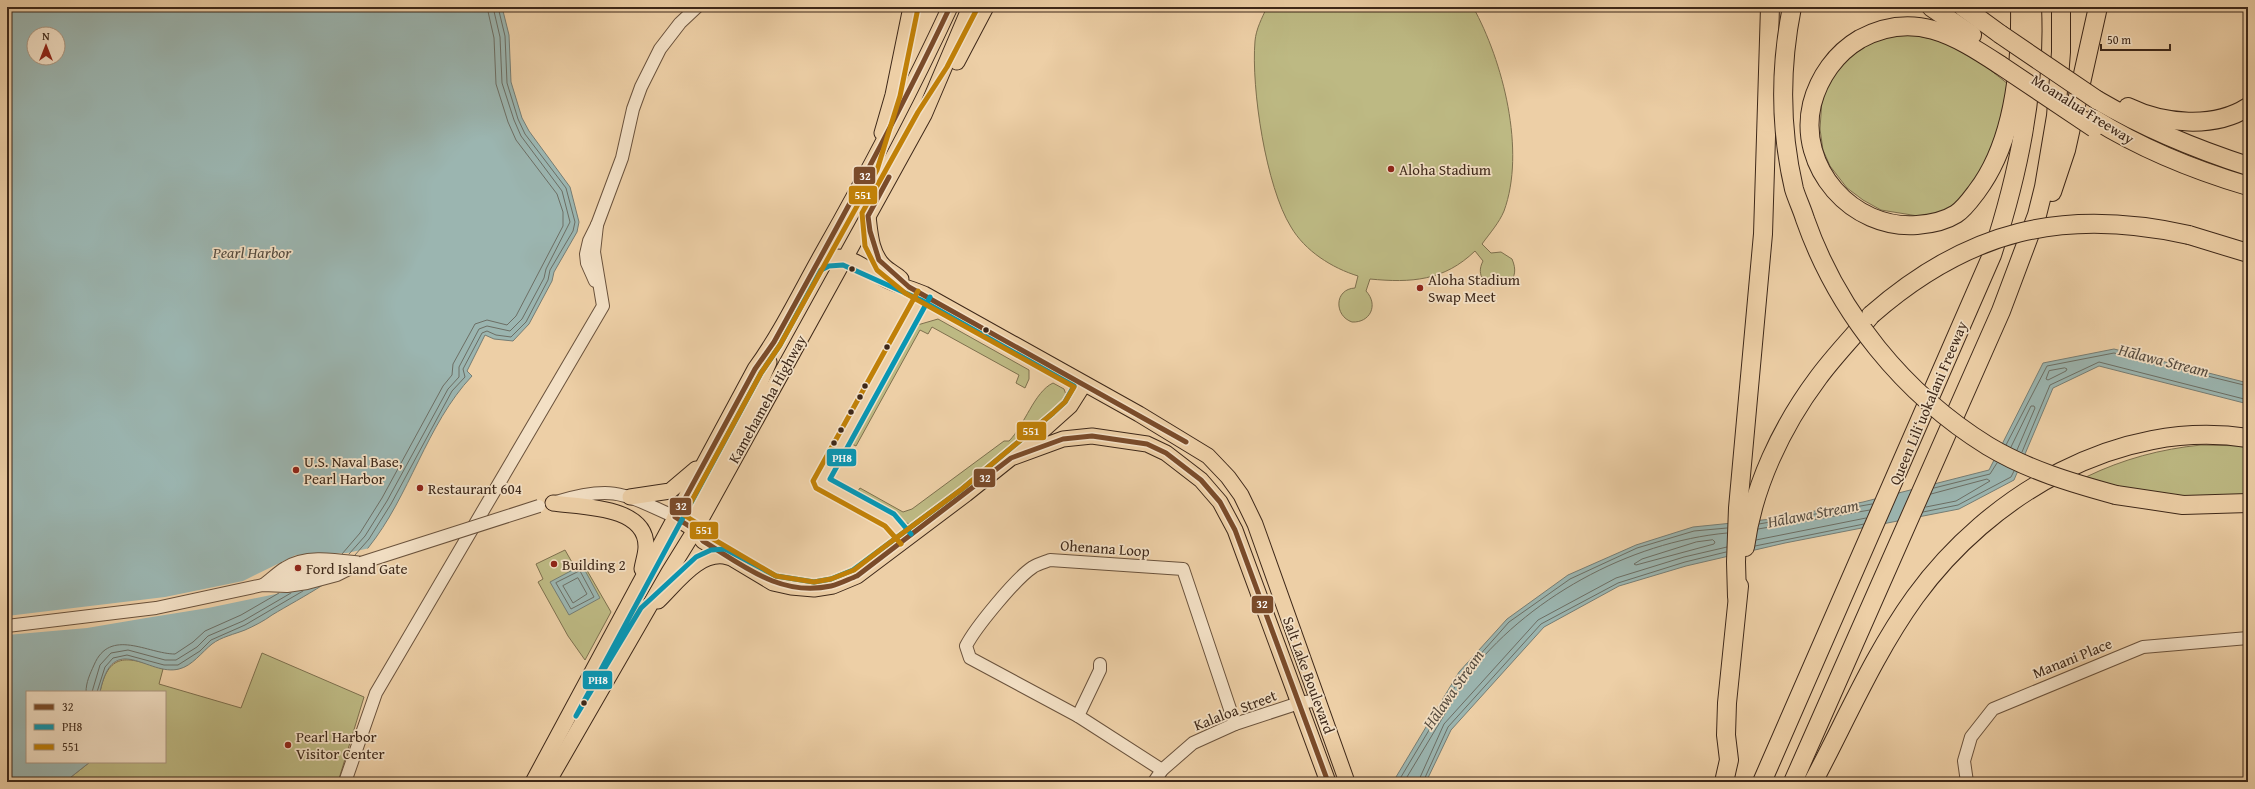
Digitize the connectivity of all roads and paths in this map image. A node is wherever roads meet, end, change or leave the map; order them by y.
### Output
1 (698, 7) edge
2 (911, 7) edge
3 (950, 7) edge
4 (970, 7) edge
5 (986, 7) edge
6 (1770, 7) edge
7 (1782, 7) edge
8 (1792, 7) edge
9 (1931, 7) edge
10 (1963, 7) edge
11 (1971, 7) edge
12 (2020, 7) edge
13 (2032, 7) edge
14 (2061, 7) edge
15 (2098, 7) edge
16 (2000, 30) junction
17 (2000, 60) junction
18 (1782, 90) junction
19 (2097, 96) junction
20 (2248, 107) edge
21 (924, 115) junction
22 (2248, 166) edge
23 (872, 167) junction
24 (2248, 186) edge
25 (868, 216) junction
26 (2248, 253) edge
27 (844, 258) junction
28 (816, 265) junction
29 (2016, 277) junction
30 (909, 287) junction
31 (774, 342) junction
32 (1084, 384) junction
33 (2248, 438) edge
34 (711, 451) junction
35 (1011, 458) junction
36 (630, 497) junction
37 (2248, 503) edge
38 (546, 505) junction
39 (1746, 507) junction
40 (675, 517) junction
41 (695, 530) junction
42 (728, 558) junction
43 (361, 563) junction
44 (640, 582) junction
45 (263, 585) junction
46 (647, 612) junction
47 (7, 626) edge
48 (2248, 638) edge
49 (1100, 664) dead end
50 (1319, 700) junction
51 (1299, 703) junction
52 (1078, 716) junction
53 (1235, 724) junction
54 (575, 732) junction
55 (1162, 770) junction
56 (345, 782) edge
57 (533, 782) edge
58 (548, 782) edge
59 (561, 782) edge
60 (1154, 782) edge
61 (1328, 782) edge
62 (1347, 782) edge
63 (1724, 782) edge
64 (1762, 782) edge
65 (1793, 782) edge
66 (1813, 782) edge
67 (1967, 782) edge

1 - 56 street
2 - 23 main road
3 - 23 main road, Kamehameha Highway
4 - 21 main road, Kamehameha Highway
5 - 21 main road
6 - 39 highway
7 - 18 highway, bridge
8 - 18 highway, bridge
9 - 17 highway
10 - 16 highway
11 - 16 highway
12 - 17 highway
13 - 64 highway, Queen Liliʻuokalani Freeway
14 - 29 highway, Queen Liliʻuokalani Freeway
15 - 29 highway
16 - 19 highway
17 - 24 highway, bridge
18 - 37 highway, bridge
19 - 20 highway
19 - 22 highway, Moanalua Freeway
21 - 25 main road, Kamehameha Highway
23 - 28 main road, Kamehameha Highway
25 - 27 main road, Kamehameha Highway
25 - 30 main road
26 - 39 highway, bridge
27 - 28 main road
27 - 30 main road, Salt Lake Boulevard
27 - 41 main road, Kamehameha Highway
28 - 31 main road, Kamehameha Highway
29 - 65 highway, Queen Liliʻuokalani Freeway
30 - 32 main road, Salt Lake Boulevard
31 - 34 main road, Kamehameha Highway
31 - 41 main road
32 - 35 main road
32 - 50 main road, Salt Lake Boulevard
33 - 66 highway
34 - 36 main road
34 - 40 main road, Kamehameha Highway
35 - 42 main road, Salt Lake Boulevard
35 - 51 main road, Salt Lake Boulevard
36 - 38 street
36 - 40 street
38 - 43 street, bridge
38 - 44 main road
39 - 63 highway
40 - 41 main road, Salt Lake Boulevard
40 - 44 main road, Kamehameha Highway
41 - 42 main road, Salt Lake Boulevard
41 - 46 main road, Kamehameha Highway
42 - 46 main road
43 - 45 street
43 - 45 street
44 - 57 main road, Kamehameha Highway
45 - 47 street
46 - 54 main road, Kamehameha Highway
48 - 67 street, Manani Place
49 - 52 street
50 - 51 street, Kalaloa Street
50 - 62 main road, Salt Lake Boulevard
51 - 53 street, Kalaloa Street
51 - 61 main road, Salt Lake Boulevard
52 - 53 street, Ohenana Loop
52 - 55 street, Ohenana Loop
53 - 55 street, Kalaloa Street
54 - 58 main road, Kamehameha Highway
54 - 59 main road
55 - 60 street, Kalaloa Street

